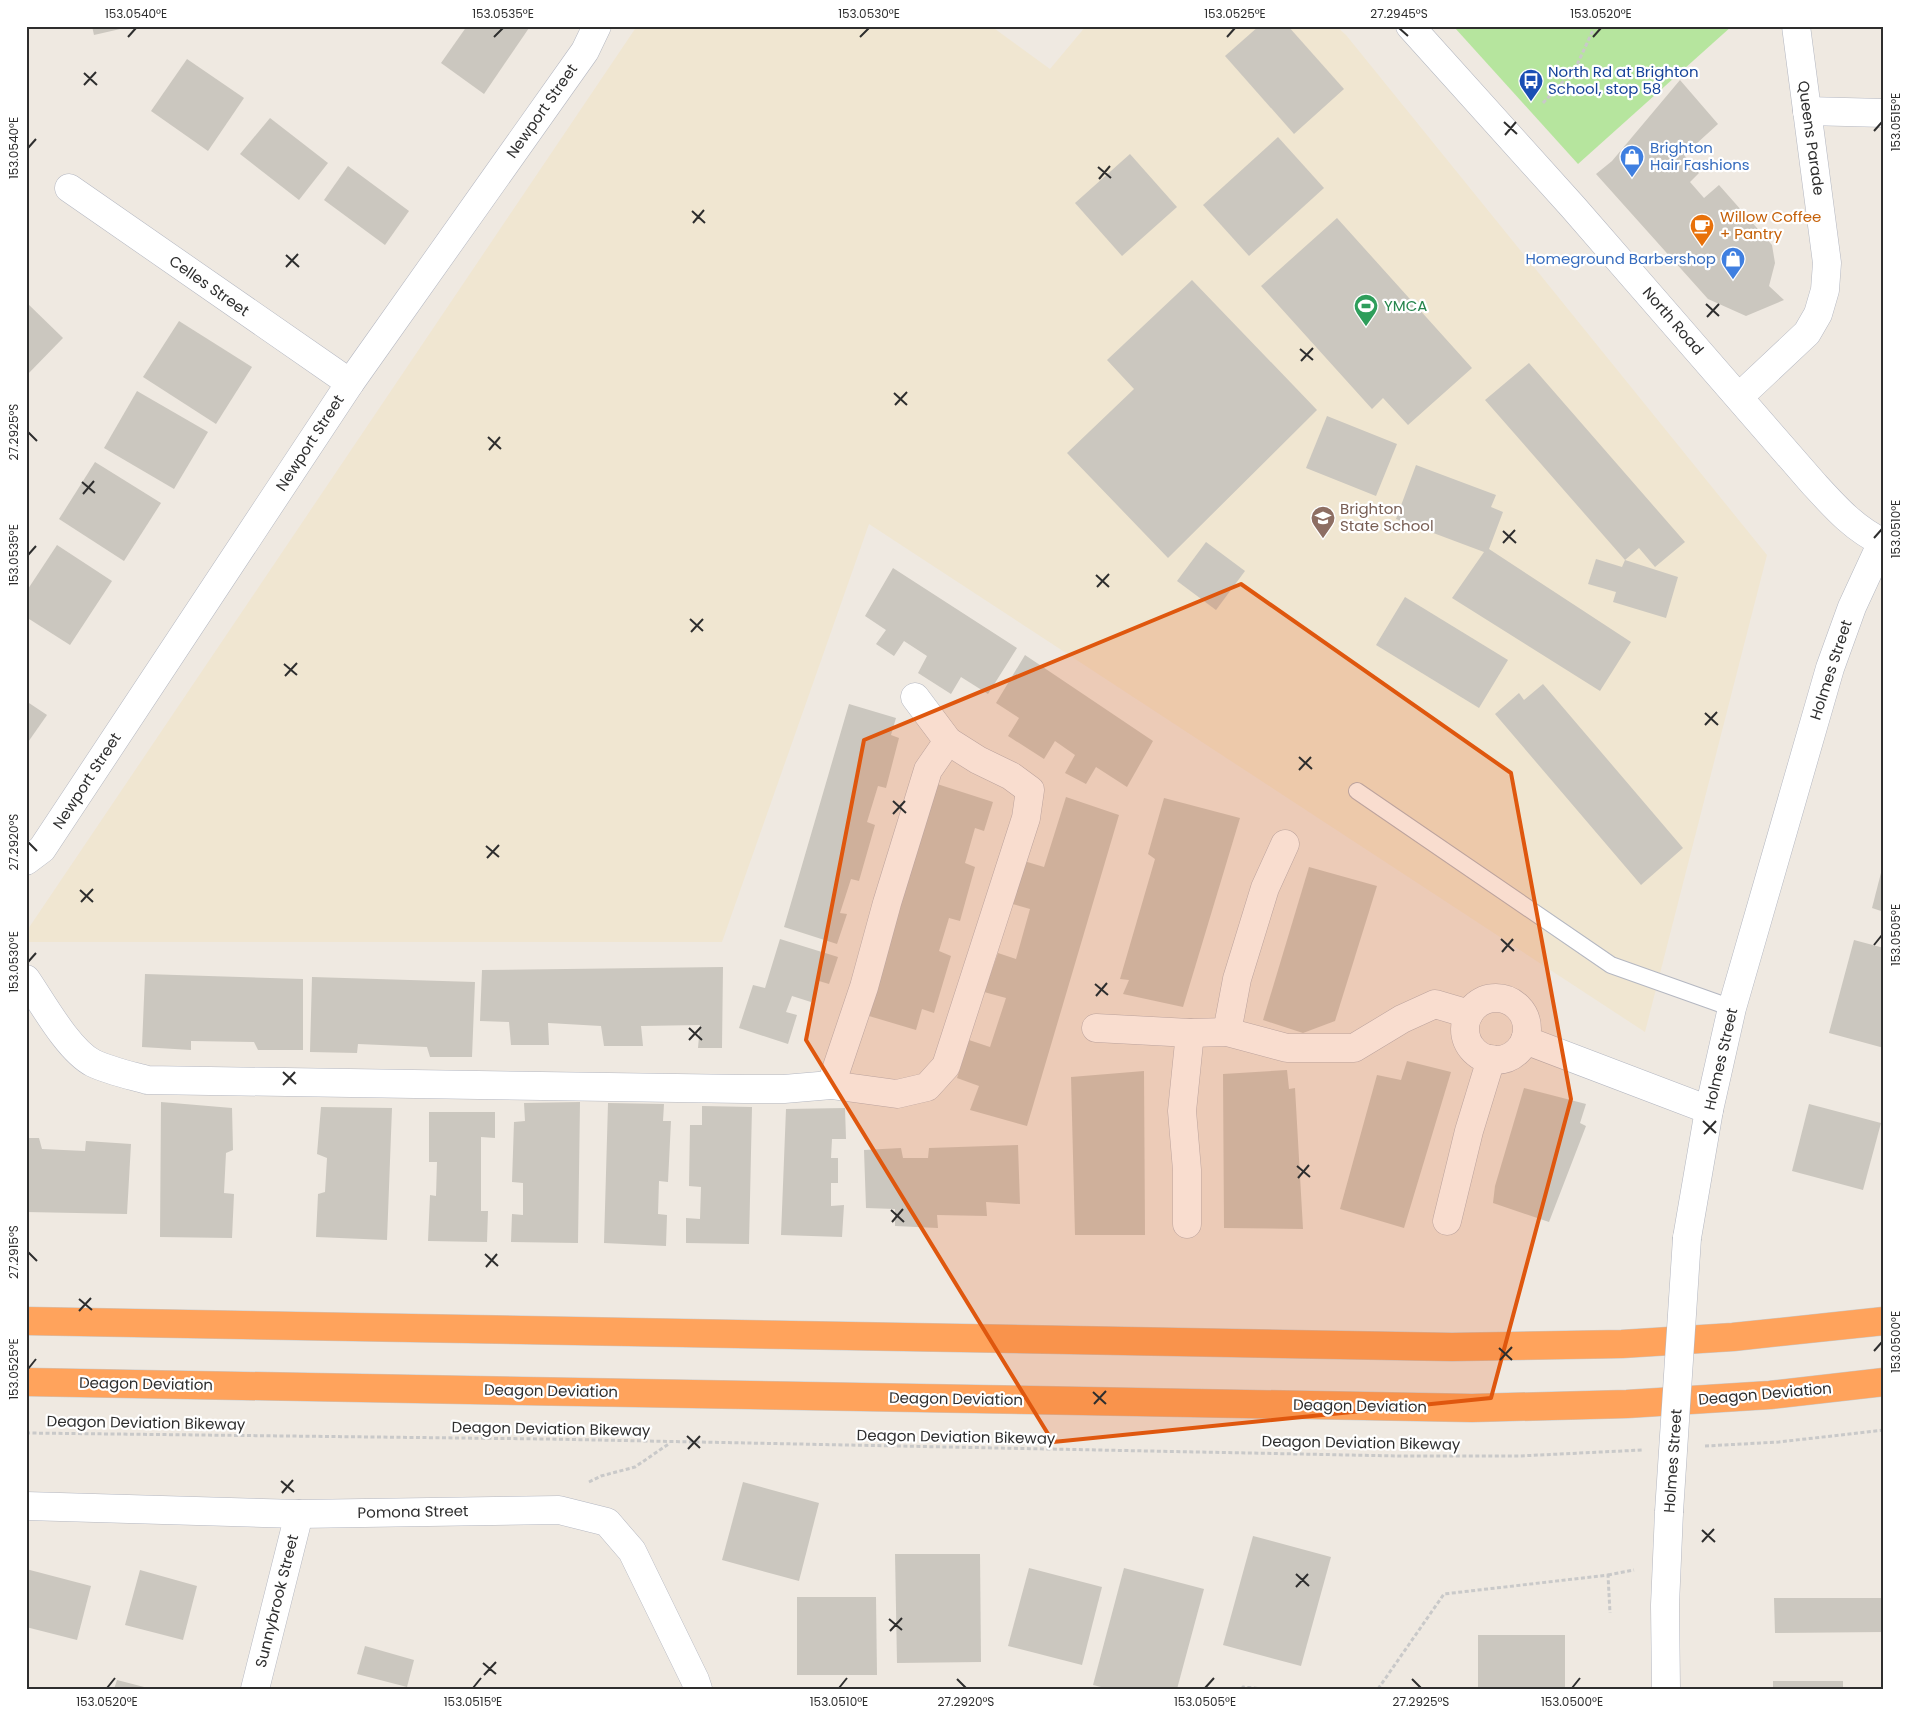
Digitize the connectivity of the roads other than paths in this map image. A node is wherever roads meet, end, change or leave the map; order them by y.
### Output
1 (597, 26) edge
2 (1410, 26) edge
3 (1796, 26) edge
4 (1807, 111) junction
5 (1884, 113) edge
6 (69, 188) dead end
7 (350, 383) junction
8 (1739, 397) junction
9 (1883, 542) edge
10 (914, 697) dead end
11 (948, 741) junction
12 (1357, 791) dead end
13 (1285, 844) dead end
14 (26, 861) edge
15 (26, 979) edge
16 (1732, 1008) junction
17 (1469, 1014) junction
18 (1096, 1028) dead end
19 (1227, 1032) junction
20 (1190, 1033) junction
21 (1525, 1040) junction
22 (1491, 1059) junction
23 (831, 1085) junction
24 (1709, 1110) junction
25 (1447, 1221) dead end
26 (1187, 1224) dead end
27 (26, 1321) edge
28 (1884, 1321) edge
29 (26, 1382) edge
30 (1884, 1382) edge
31 (26, 1506) edge
32 (299, 1514) junction
33 (255, 1689) edge
34 (698, 1689) edge
35 (1666, 1689) edge

1 - 7 street, Newport Street
2 - 8 street, North Road
3 - 4 street, Queens Parade
4 - 5 street
4 - 8 street, Queens Parade
6 - 7 street, Celles Street
7 - 14 street, Newport Street
8 - 9 street, North Road
9 - 16 street, Holmes Street
10 - 11 street
11 - 23 street
11 - 23 street
12 - 16 lane
13 - 19 street
15 - 23 street
16 - 24 street, Holmes Street
17 - 19 street
17 - 21 street
17 - 22 street
18 - 20 street
19 - 20 street
20 - 26 street
21 - 22 street
21 - 24 street
22 - 25 street
24 - 35 street, Holmes Street, bridge
27 - 28 highway
29 - 30 highway, Deagon Deviation
31 - 32 street, Pomona Street
32 - 33 street, Sunnybrook Street
32 - 34 street, Pomona Street

